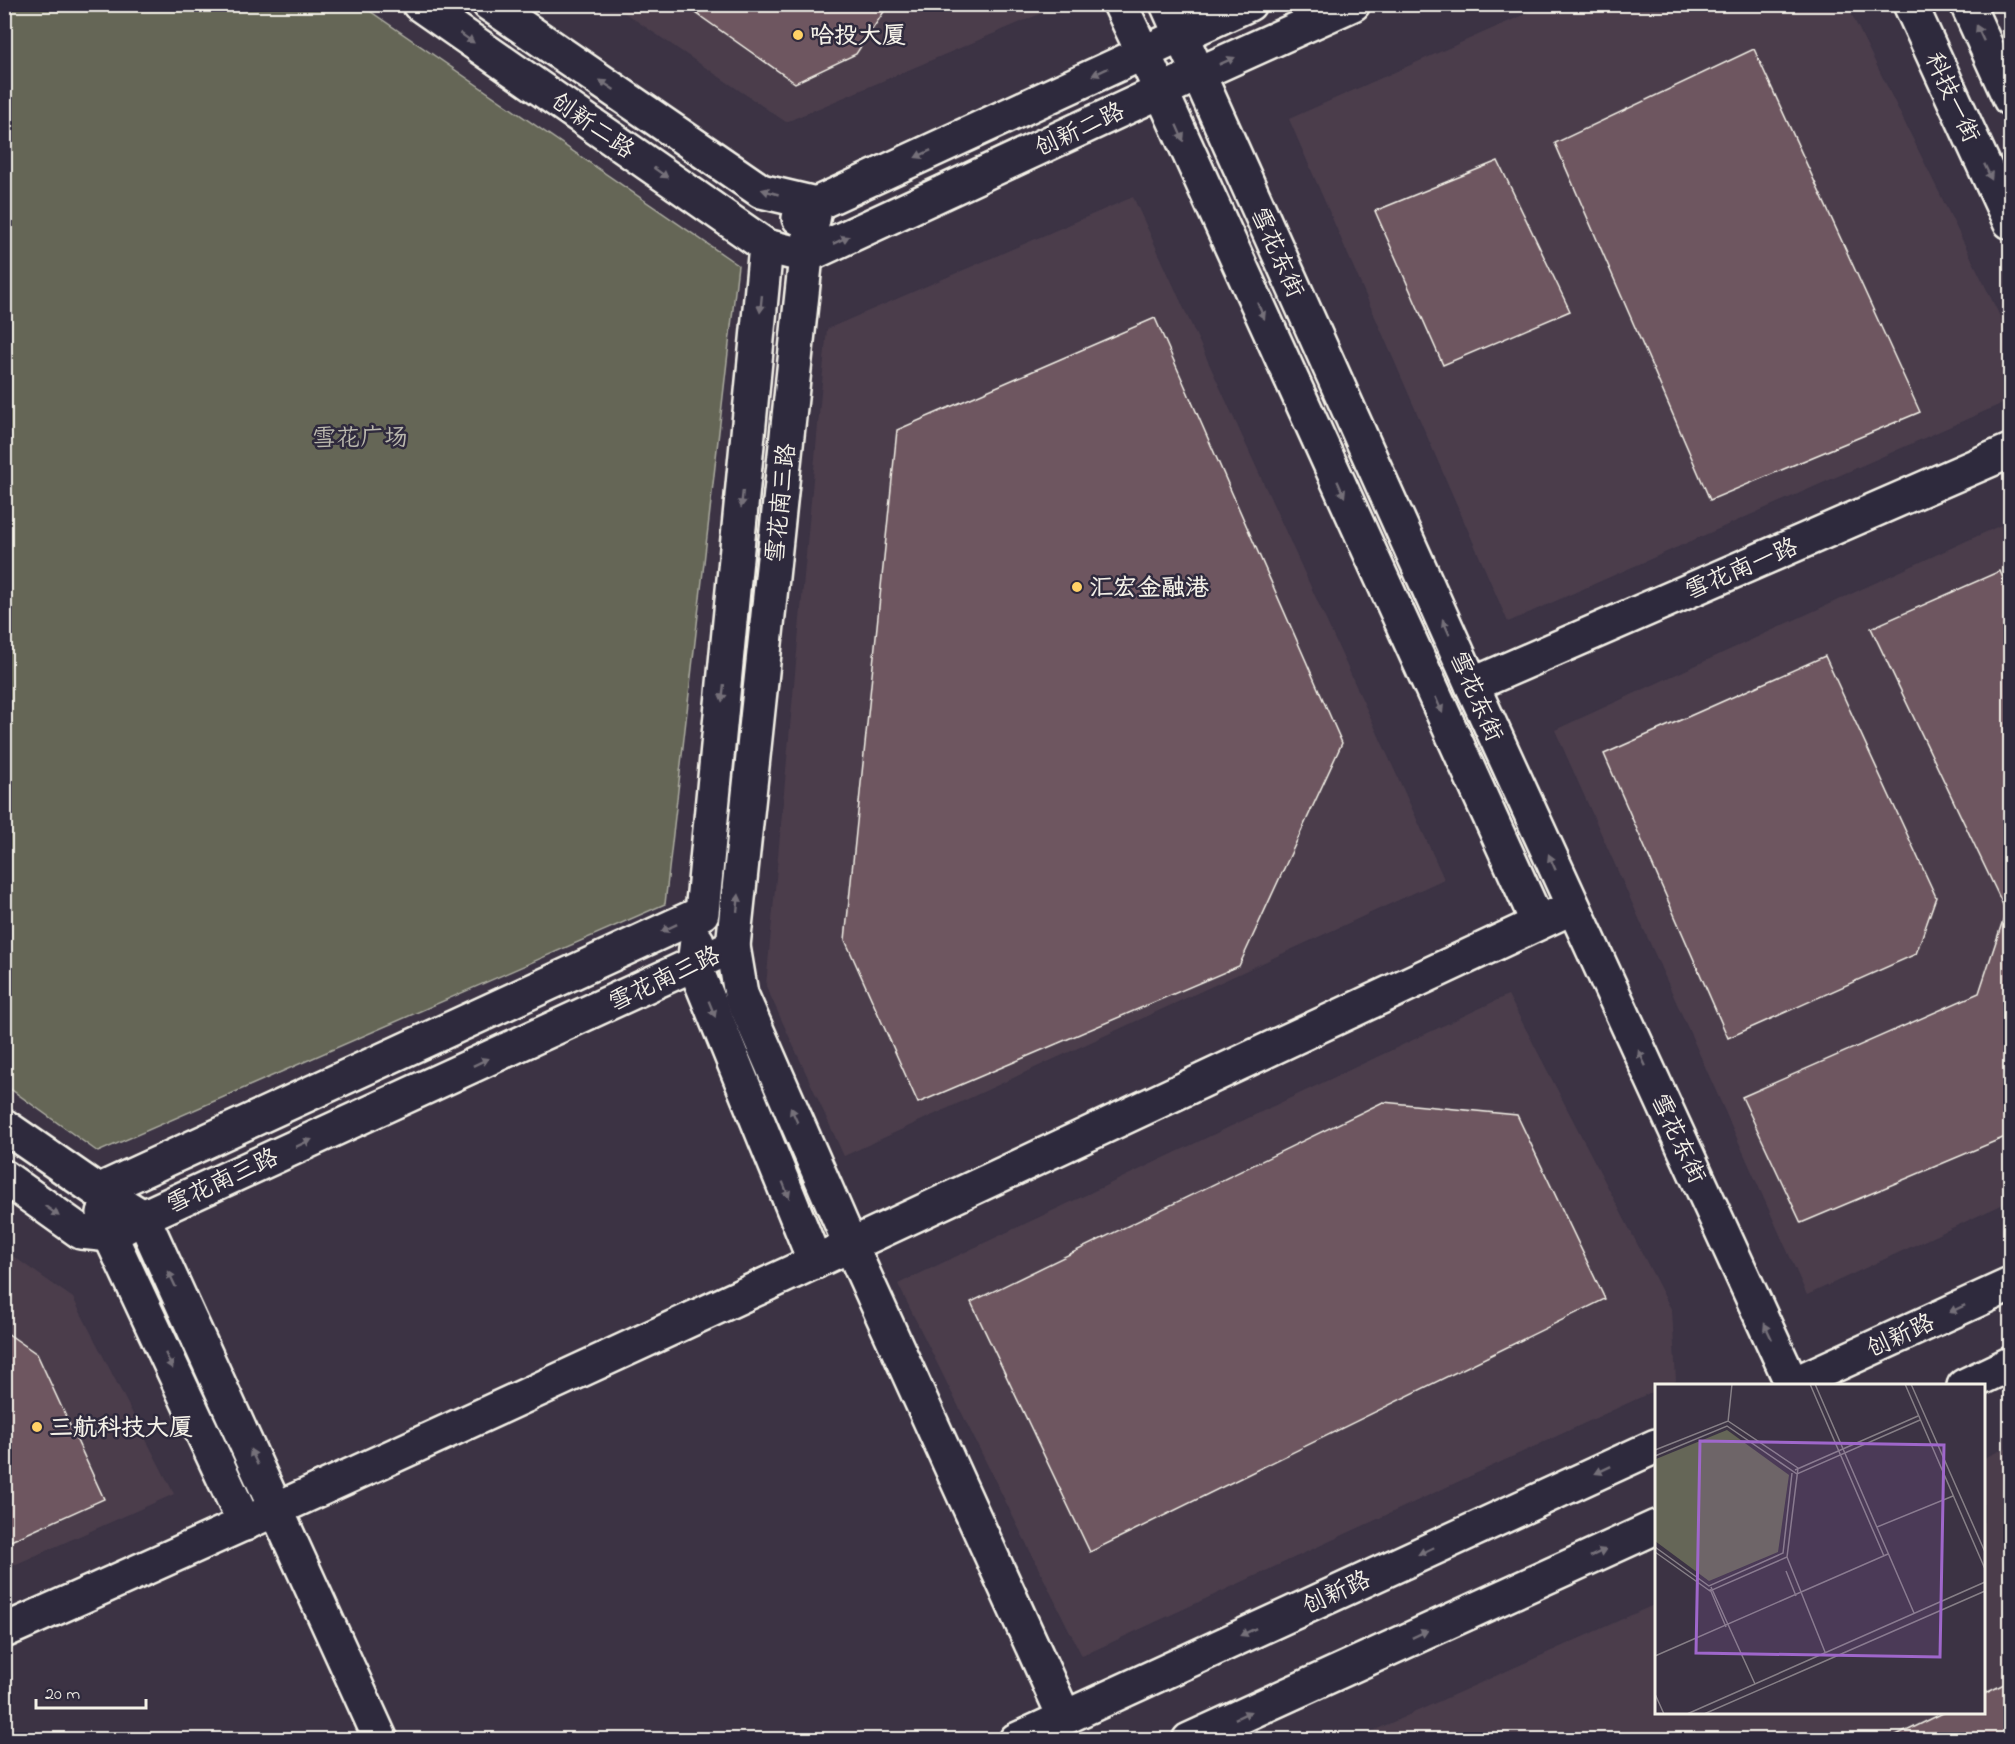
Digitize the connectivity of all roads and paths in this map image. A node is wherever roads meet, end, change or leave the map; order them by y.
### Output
1 (419, 4) edge
2 (489, 4) edge
3 (1120, 4) edge
4 (1167, 4) edge
5 (1249, 4) edge
6 (1353, 4) edge
7 (1910, 4) edge
8 (1967, 4) edge
9 (1181, 35) junction
10 (1142, 53) junction
11 (1198, 74) junction
12 (1161, 91) junction
13 (2010, 99) edge
14 (816, 204) junction
15 (2010, 222) edge
16 (766, 246) junction
17 (806, 256) junction
18 (2010, 451) edge
19 (1472, 685) junction
20 (1573, 907) junction
21 (702, 913) junction
22 (1538, 923) junction
23 (733, 946) junction
24 (694, 964) junction
25 (4, 1126) edge
26 (4, 1177) edge
27 (98, 1191) junction
28 (144, 1216) junction
29 (110, 1235) junction
30 (851, 1246) junction
31 (815, 1262) junction
32 (2010, 1285) edge
33 (2010, 1364) edge
34 (1791, 1384) edge
35 (1793, 1384) edge
36 (1968, 1384) edge
37 (1655, 1446) edge
38 (278, 1510) junction
39 (245, 1524) junction
40 (1655, 1527) edge
41 (4, 1631) edge
42 (1064, 1716) junction
43 (381, 1740) edge
44 (1016, 1740) edge
45 (1189, 1740) edge

1 -> 16 street, 创新二路
14 -> 2 street, 创新二路
3 - 10 street, 雪花东街
4 - 9 street, 雪花东街
5 - 9 street, 创新二路
11 -> 6 street, 创新二路
7 -> 15 street, 科技一街
13 -> 8 street
9 - 10 street, 创新二路
9 - 11 street, 雪花东街
10 - 12 street, 雪花东街
10 -> 14 street, 创新二路
11 - 12 street, 创新二路
19 -> 11 street, 雪花东街
17 -> 12 street, 创新二路
12 -> 22 street, 雪花东街
14 - 16 street, 创新二路
14 - 17 street
16 - 17 street, 创新二路
16 -> 21 street, 雪花南三路
23 -> 17 street, 雪花南三路
18 - 19 street, 雪花南一路
20 -> 19 street, 雪花东街
20 - 22 street
34 -> 20 street, 雪花东街
21 - 24 street
21 -> 27 street, 雪花南三路
22 - 30 street
23 - 24 street, 雪花南三路
30 -> 23 street
28 -> 24 street, 雪花南三路
24 -> 31 street
25 - 27 street
26 -> 29 street
27 - 28 street
27 - 29 street
28 - 29 street, 雪花南三路
38 -> 28 street
29 -> 39 street
30 - 31 street
30 - 42 street
31 - 38 street
32 -> 35 street, 创新路
33 - 36 street
37 -> 42 street, 创新路
38 - 39 street
38 - 43 street
39 - 41 street
45 -> 40 street
42 - 44 street, 创新路

